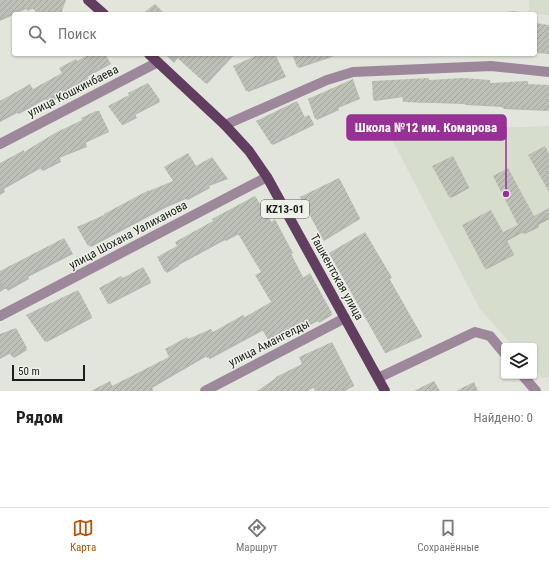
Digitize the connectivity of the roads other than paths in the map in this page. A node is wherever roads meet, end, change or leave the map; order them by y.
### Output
1 (88, 0) edge
2 (102, 12) edge
3 (151, 56) edge
4 (158, 62) junction
5 (549, 72) edge
6 (225, 125) junction
7 (0, 144) edge
8 (267, 177) junction
9 (0, 316) edge
10 (345, 318) junction
11 (501, 349) edge
12 (378, 378) junction
13 (526, 379) edge
14 (204, 391) edge
15 (385, 391) edge
16 (536, 391) edge

1 - 2 main road
3 - 4 main road, Ташкентская улица / KZ13-01
4 - 6 main road, Ташкентская улица / KZ13-01
4 - 7 street, улица Кошкинбаева
5 - 6 street
6 - 8 main road, Ташкентская улица / KZ13-01
8 - 9 street, улица Шохана Уалиханова
8 - 10 main road, Ташкентская улица / KZ13-01
10 - 12 main road, Ташкентская улица / KZ13-01
10 - 14 street, улица Амангелды
11 - 12 street
12 - 15 main road, Ташкентская улица / KZ13-01
13 - 16 street

